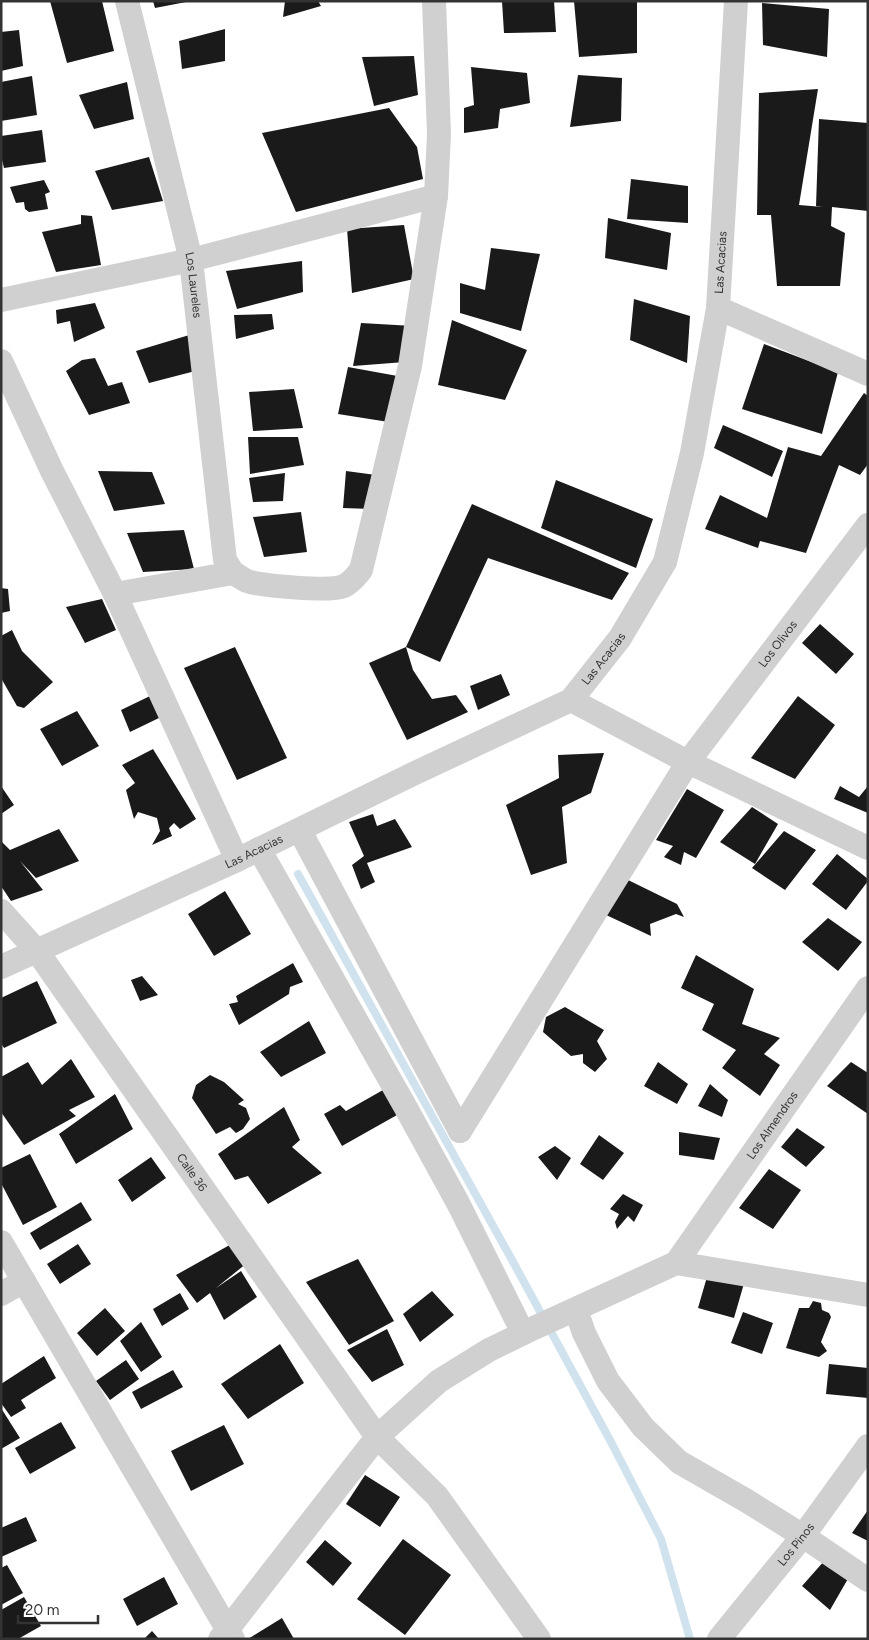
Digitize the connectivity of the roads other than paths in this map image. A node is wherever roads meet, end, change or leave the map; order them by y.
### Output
1 (127, 1) edge
2 (434, 1) edge
3 (736, 1) edge
4 (436, 196) junction
5 (190, 260) junction
6 (1, 300) edge
7 (718, 308) junction
8 (1, 361) edge
9 (868, 374) edge
10 (868, 525) edge
11 (233, 573) junction
12 (115, 594) junction
13 (570, 700) junction
14 (688, 762) junction
15 (300, 831) junction
16 (868, 848) edge
17 (258, 849) junction
18 (237, 860) junction
19 (1, 911) edge
20 (37, 951) junction
21 (1, 967) edge
22 (868, 988) edge
23 (1, 1242) edge
24 (676, 1263) junction
25 (24, 1281) junction
26 (1, 1294) edge
27 (868, 1295) edge
28 (568, 1313) junction
29 (529, 1330) junction
30 (377, 1438) junction
31 (868, 1446) edge
32 (803, 1536) junction
33 (868, 1580) edge
34 (227, 1636) edge
35 (539, 1639) edge
36 (719, 1639) edge

1 - 5 street, Los Laureles
2 - 4 street
3 - 7 street, Las Acacias
4 - 5 street
4 - 11 street
5 - 6 street
5 - 11 street, Los Laureles
7 - 9 street
7 - 13 street, Las Acacias
8 - 12 street
10 - 14 street, Los Olivos
11 - 12 street
12 - 18 street
13 - 14 street
13 - 15 street, Las Acacias
14 - 15 street, Los Olivos
14 - 16 street
15 - 17 street, Las Acacias
17 - 18 street, Las Acacias
17 - 29 street
18 - 20 street, Las Acacias
19 - 20 street, Calle 36
20 - 21 street, Las Acacias
20 - 30 street, Calle 36
22 - 24 street, Los Almendros
23 - 25 street
24 - 27 street
24 - 28 street
25 - 26 street
25 - 34 street
28 - 29 street
28 - 32 street
29 - 30 street
30 - 34 street
30 - 35 street, Calle 36
31 - 32 street, Los Pinos
32 - 33 street
32 - 36 street, Los Pinos

